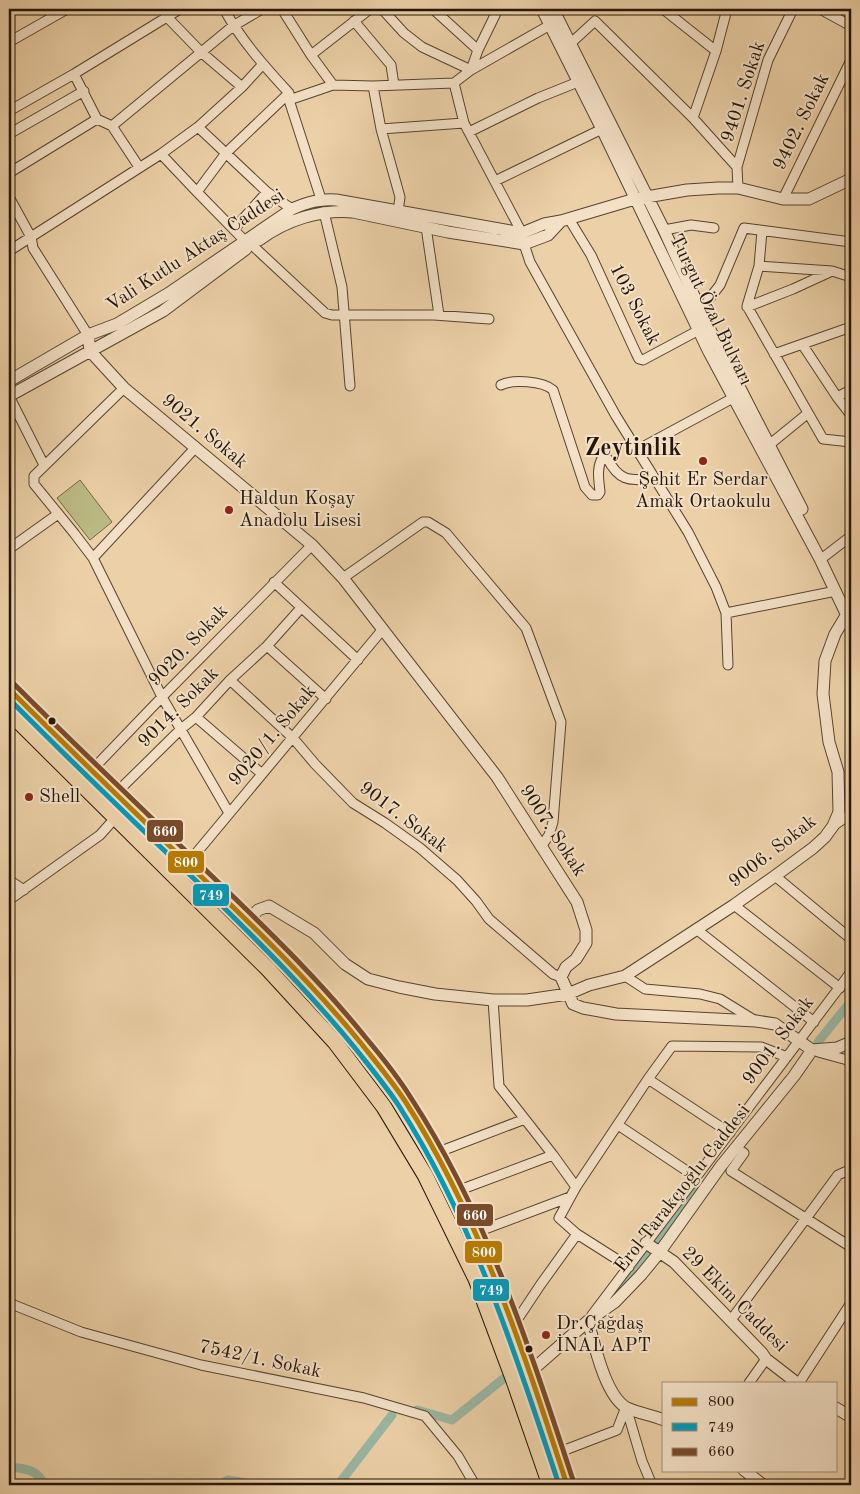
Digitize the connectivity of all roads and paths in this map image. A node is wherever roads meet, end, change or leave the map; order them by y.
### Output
1 (48, 9) edge
2 (67, 9) edge
3 (180, 9) edge
4 (224, 9) edge
5 (262, 9) edge
6 (282, 9) edge
7 (382, 9) edge
8 (433, 9) edge
9 (498, 9) edge
10 (542, 9) edge
11 (553, 9) edge
12 (663, 9) edge
13 (728, 9) edge
14 (793, 9) edge
15 (820, 9) edge
16 (367, 10) edge
17 (164, 13) edge
18 (56, 15) junction
19 (354, 21) junction
20 (233, 26) junction
21 (550, 26) junction
22 (851, 26) edge
23 (9, 42) edge
24 (571, 43) junction
25 (478, 50) junction
26 (716, 51) junction
27 (201, 52) junction
28 (311, 54) junction
29 (851, 60) edge
30 (263, 64) junction
31 (471, 70) junction
32 (74, 74) junction
33 (578, 82) junction
34 (454, 83) junction
35 (333, 85) junction
36 (394, 85) junction
37 (242, 86) junction
38 (373, 86) junction
39 (84, 91) junction
40 (289, 96) junction
41 (9, 111) edge
42 (693, 118) junction
43 (97, 120) junction
44 (112, 126) junction
45 (198, 127) junction
46 (466, 128) junction
47 (602, 128) junction
48 (381, 129) junction
49 (9, 134) edge
50 (226, 153) junction
51 (162, 154) junction
52 (139, 167) junction
53 (737, 167) junction
54 (9, 173) edge
55 (851, 179) edge
56 (495, 181) junction
57 (738, 188) junction
58 (197, 192) junction
59 (267, 192) junction
60 (9, 197) edge
61 (641, 198) junction
62 (320, 199) junction
63 (783, 199) junction
64 (292, 209) junction
65 (324, 212) junction
66 (398, 212) junction
67 (565, 220) junction
68 (426, 228) junction
69 (714, 228) dead end
70 (234, 229) junction
71 (664, 230) junction
72 (762, 232) junction
73 (32, 237) junction
74 (523, 238) junction
75 (851, 242) edge
76 (248, 243) junction
77 (9, 250) edge
78 (759, 266) junction
79 (832, 271) junction
80 (851, 277) edge
81 (747, 307) junction
82 (345, 315) junction
83 (439, 315) junction
84 (489, 319) dead end
85 (702, 325) junction
86 (851, 327) edge
87 (88, 335) junction
88 (802, 344) junction
89 (90, 351) junction
90 (774, 354) junction
91 (9, 381) edge
92 (501, 385) dead end
93 (350, 386) dead end
94 (124, 388) junction
95 (851, 390) edge
96 (9, 396) edge
97 (837, 397) junction
98 (733, 398) junction
99 (807, 414) junction
100 (851, 415) edge
101 (851, 442) edge
102 (196, 447) junction
103 (766, 449) junction
104 (637, 450) junction
105 (44, 465) junction
106 (656, 479) junction
107 (58, 514) junction
108 (851, 536) edge
109 (312, 545) junction
110 (9, 549) edge
111 (825, 556) junction
112 (93, 558) junction
113 (343, 578) junction
114 (274, 582) junction
115 (836, 591) junction
116 (301, 608) junction
117 (726, 613) junction
118 (850, 615) edge
119 (383, 629) junction
120 (267, 646) junction
121 (358, 660) junction
122 (728, 665) dead end
123 (230, 680) junction
124 (9, 689) edge
125 (162, 697) junction
126 (326, 699) junction
127 (9, 712) edge
128 (196, 717) junction
129 (181, 729) junction
130 (293, 738) junction
131 (91, 771) junction
132 (262, 774) junction
133 (115, 794) junction
134 (229, 813) junction
135 (851, 814) edge
136 (116, 818) junction
137 (833, 826) junction
138 (541, 847) junction
139 (188, 863) junction
140 (775, 876) junction
141 (9, 880) edge
142 (24, 890) junction
143 (9, 900) edge
144 (734, 905) junction
145 (248, 922) junction
146 (696, 930) junction
147 (851, 939) edge
148 (851, 972) edge
149 (625, 976) junction
150 (561, 977) junction
151 (840, 988) junction
152 (568, 994) junction
153 (493, 1000) junction
154 (756, 1021) junction
155 (814, 1022) junction
156 (800, 1040) junction
157 (851, 1042) edge
158 (812, 1050) junction
159 (787, 1057) junction
160 (851, 1061) edge
161 (648, 1078) junction
162 (525, 1119) junction
163 (618, 1125) junction
164 (730, 1133) junction
165 (736, 1148) junction
166 (436, 1153) junction
167 (554, 1155) junction
168 (851, 1172) edge
169 (696, 1177) junction
170 (576, 1187) junction
171 (457, 1191) junction
172 (570, 1197) junction
173 (806, 1218) junction
174 (477, 1232) junction
175 (578, 1234) junction
176 (646, 1243) junction
177 (851, 1247) edge
178 (659, 1252) junction
179 (629, 1266) junction
180 (9, 1303) edge
181 (851, 1303) edge
182 (588, 1320) junction
183 (731, 1320) junction
184 (514, 1326) junction
185 (766, 1359) junction
186 (530, 1372) junction
187 (514, 1381) junction
188 (750, 1382) edge
189 (797, 1382) edge
190 (799, 1382) edge
191 (626, 1407) junction
192 (838, 1409) edge
193 (851, 1417) edge
194 (662, 1419) edge
195 (557, 1453) junction
196 (746, 1472) edge
197 (759, 1484) edge
198 (475, 1485) edge
199 (550, 1485) edge
200 (567, 1485) edge
201 (652, 1485) edge

1 - 18 street
2 - 18 street
3 - 17 street
4 - 20 street
5 - 20 street
6 - 28 street
7 - 31 street
8 - 25 street
9 - 25 street
10 - 21 street, Turgut Özal Bulvarı
11 - 24 street, Turgut Özal Bulvarı
12 - 26 street
13 - 26 street
14 - 53 street, 9401. Sokak
15 - 22 street
16 - 19 street
17 - 27 street
17 - 32 street
18 - 23 street
19 - 28 street
19 - 36 street
20 - 27 street
20 - 30 street
21 - 31 street
21 - 33 street, Turgut Özal Bulvarı
24 - 42 street
24 - 61 street, Turgut Özal Bulvarı
25 - 31 street
26 - 42 street
27 - 37 street
27 - 44 street
28 - 35 street
29 - 63 street, 9402. Sokak
30 - 37 street
30 - 40 street
31 - 34 street
32 - 39 street
32 - 41 street
33 - 46 street
33 - 47 street, Turgut Özal Bulvarı
34 - 36 street
34 - 46 street
35 - 38 street
35 - 40 street
36 - 38 street
37 - 45 street
38 - 48 street
39 - 43 street
39 - 49 street
40 - 50 street
40 - 62 street
42 - 53 street
43 - 44 street
43 - 54 street
44 - 52 street
45 - 50 street
45 - 51 street
46 - 48 street
46 - 56 street
47 - 56 street
47 - 61 street, Turgut Özal Bulvarı
48 - 66 street
50 - 58 street
50 - 59 street
51 - 52 street
51 - 58 street
52 - 73 street
53 - 57 street, 9401. Sokak
55 - 63 street, Vali Kutlu Aktaş Caddesi
56 - 74 street
57 - 61 street, Vali Kutlu Aktaş Caddesi
57 - 63 street, Vali Kutlu Aktaş Caddesi
58 - 70 street
59 - 64 street
59 - 70 street
60 - 73 street
61 - 67 street, Vali Kutlu Aktaş Caddesi
61 - 71 street, Turgut Özal Bulvarı
61 - 85 street, Turgut Özal Bulvarı
62 - 64 street, Vali Kutlu Aktaş Caddesi
62 - 65 street
62 - 66 street, Vali Kutlu Aktaş Caddesi
64 - 76 street, Vali Kutlu Aktaş Caddesi
65 - 68 street, Vali Kutlu Aktaş Caddesi
65 - 76 street, Vali Kutlu Aktaş Caddesi
65 - 82 street
66 - 74 street, Vali Kutlu Aktaş Caddesi
67 - 74 street, Vali Kutlu Aktaş Caddesi
67 - 85 street, 103 Sokak
68 - 74 street, Vali Kutlu Aktaş Caddesi
68 - 83 street
69 - 71 street
70 - 76 street
71 - 85 street, Turgut Özal Bulvarı
72 - 75 street
72 - 78 street
72 - 85 street
73 - 77 street
73 - 87 street
74 - 104 street
76 - 82 street
76 - 87 street, Vali Kutlu Aktaş Caddesi
76 - 89 street, Vali Kutlu Aktaş Caddesi
78 - 79 street
78 - 81 street
79 - 80 street
79 - 81 street
81 - 90 street
82 - 83 street
82 - 93 street
83 - 84 street
85 - 98 street, Turgut Özal Bulvarı
85 - 103 street, Turgut Özal Bulvarı
86 - 88 street
87 - 89 street
87 - 91 street, Vali Kutlu Aktaş Caddesi
88 - 90 street
88 - 97 street
89 - 94 street, 9021. Sokak
89 - 96 street, Vali Kutlu Aktaş Caddesi
90 - 99 street
92 - 106 street
94 - 102 street, 9021. Sokak
94 - 105 street
95 - 97 street
96 - 105 street
97 - 100 street
98 - 103 street, Turgut Özal Bulvarı
98 - 104 street
99 - 101 street
99 - 103 street
102 - 109 street, 9021. Sokak
102 - 112 street
103 - 111 street, Turgut Özal Bulvarı
103 - 115 street, Turgut Özal Bulvarı
104 - 106 street
105 - 107 street
106 - 117 street
107 - 110 street
107 - 112 street
108 - 111 street
109 - 113 street, 9007. Sokak
109 - 114 street, 9020. Sokak
111 - 118 street, Turgut Özal Bulvarı
112 - 125 street
113 - 119 street, 9007. Sokak
113 - 138 street
114 - 116 street
114 - 125 street, 9020. Sokak
115 - 117 street
115 - 118 street, Turgut Özal Bulvarı
116 - 120 street, 9014. Sokak
116 - 121 street
117 - 122 street
118 - 137 street, 9006. Sokak
119 - 121 street, 9020/1. Sokak
119 - 138 street, 9007. Sokak
120 - 123 street, 9014. Sokak
120 - 126 street
121 - 126 street, 9020/1. Sokak
123 - 128 street, 9014. Sokak
123 - 130 street, 9017. Sokak
124 - 131 highway
125 - 129 street
125 - 131 street, 9020. Sokak
126 - 130 street, 9020/1. Sokak
127 - 136 highway
128 - 129 street, 9014. Sokak
128 - 132 street
129 - 133 street, 9014. Sokak
129 - 134 street
130 - 132 street, 9020/1. Sokak
130 - 150 street, 9017. Sokak
131 - 133 highway
132 - 134 street, 9020/1. Sokak
133 - 139 highway
134 - 139 street, 9020/1. Sokak
135 - 137 street
136 - 142 street
136 - 187 highway
137 - 140 street, 9006. Sokak
138 - 150 street, 9007. Sokak
139 - 145 highway
140 - 144 street, 9006. Sokak
140 - 147 street
141 - 142 street
142 - 143 street
144 - 146 street, 9006. Sokak
144 - 151 street
145 - 153 street, 9006. Sokak
145 - 166 highway
146 - 149 street, 9006. Sokak
146 - 155 street
148 - 151 street, 9001. Sokak
149 - 152 street, 9006. Sokak
149 - 154 street
150 - 152 street
151 - 155 street, 9001. Sokak
152 - 153 street, 9006. Sokak
152 - 154 street
153 - 162 street
154 - 156 street
155 - 156 street, 9001. Sokak
156 - 158 street
156 - 159 street, 9001. Sokak
157 - 158 street
158 - 160 street
158 - 165 street, Erol Tarakçıoğlu Caddesi
159 - 161 street
159 - 164 street, 9001. Sokak
161 - 163 street
161 - 164 street
162 - 166 street
162 - 167 street
163 - 169 street
163 - 170 street
164 - 169 street, 9001. Sokak
165 - 173 street
165 - 178 street, Erol Tarakçıoğlu Caddesi
166 - 171 highway
167 - 170 street
167 - 171 street
168 - 173 street
169 - 176 street, 9001. Sokak
170 - 172 street
171 - 174 highway
172 - 174 street
172 - 175 street
173 - 177 street
173 - 183 street
174 - 184 highway
175 - 179 street
175 - 184 street
176 - 178 street, 29 Ekim Caddesi
176 - 179 street, 9001. Sokak
178 - 182 street, Erol Tarakçıoğlu Caddesi
178 - 183 street, 29 Ekim Caddesi
179 - 182 street, 9001. Sokak
180 - 198 street, 7542/1. Sokak
181 - 190 street
182 - 186 street, Erol Tarakçıoğlu Caddesi
182 - 191 street
183 - 185 street, 29 Ekim Caddesi
184 - 186 highway
185 - 188 street
185 - 189 street, 29 Ekim Caddesi
186 - 187 street, Erol Tarakçıoğlu Caddesi
186 - 195 highway
187 - 199 highway
191 - 194 street
191 - 195 street
191 - 201 street
192 - 193 street
195 - 200 highway
196 - 197 street

